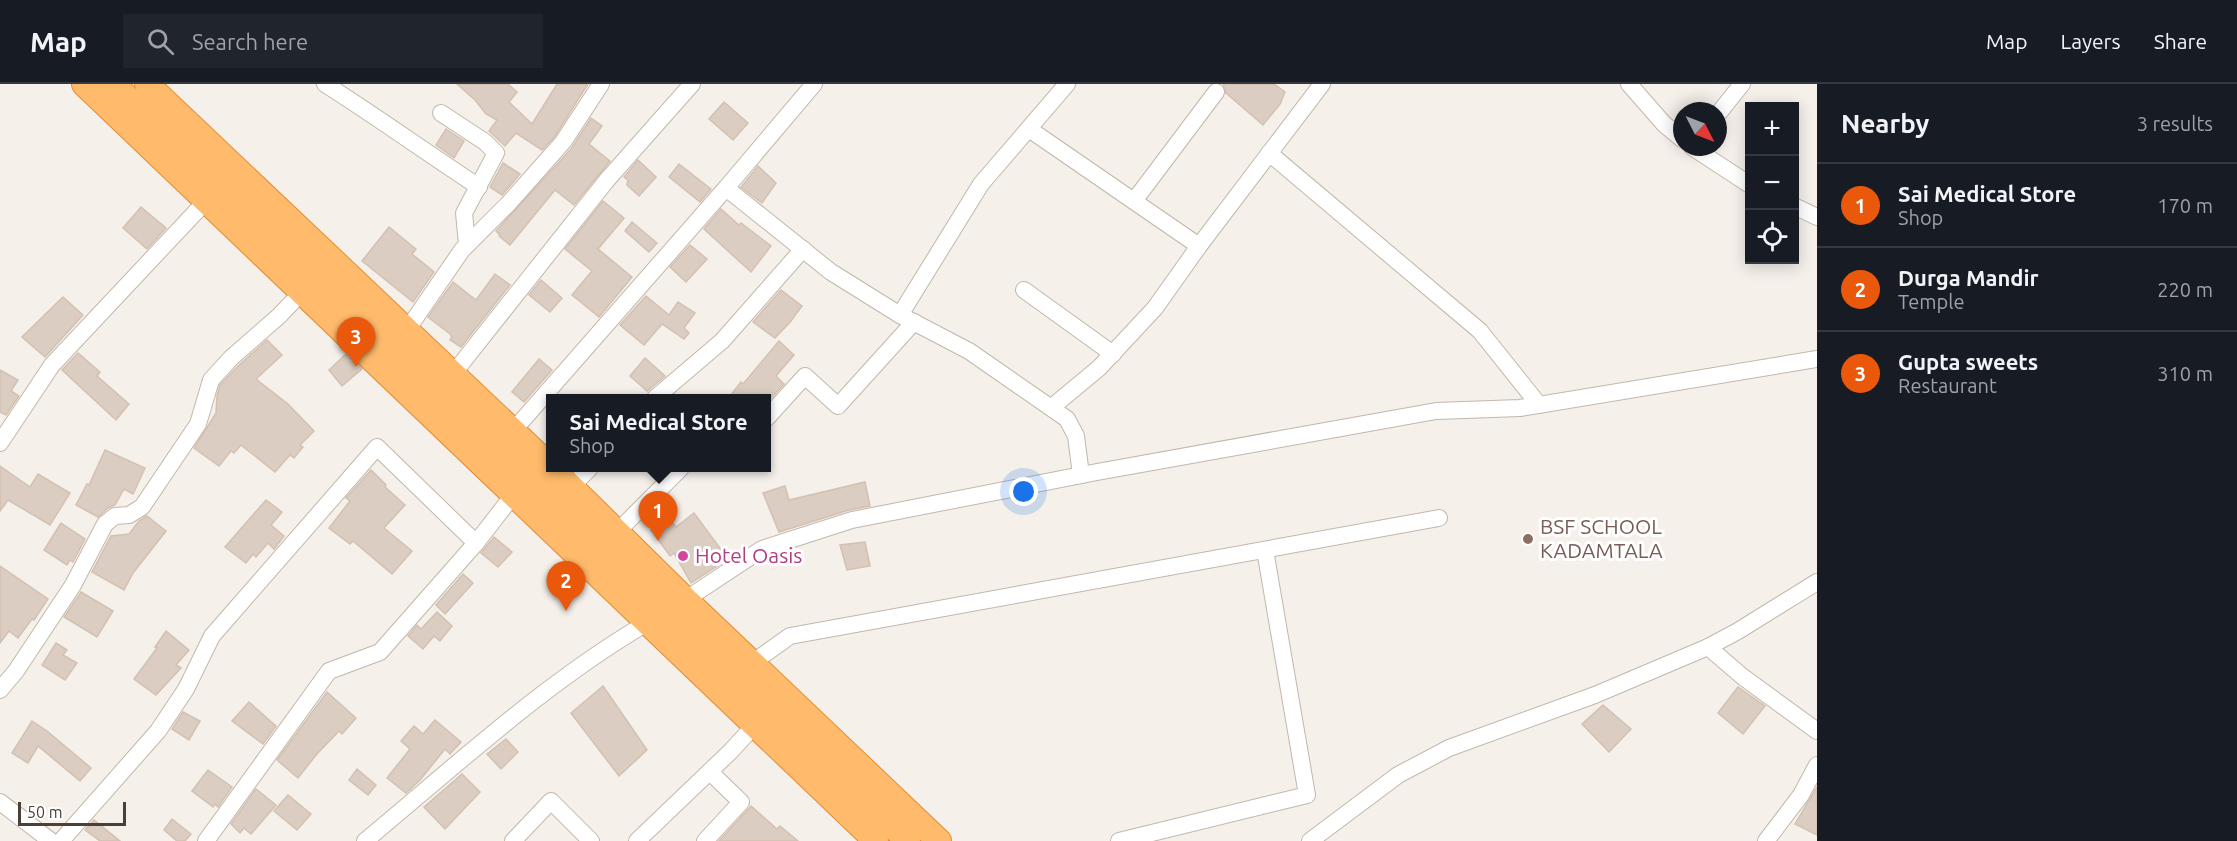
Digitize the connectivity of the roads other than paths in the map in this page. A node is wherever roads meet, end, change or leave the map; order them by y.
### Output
1 (84, 84) edge
2 (113, 84) edge
3 (147, 84) edge
4 (325, 84) edge
5 (601, 84) edge
6 (692, 84) edge
7 (814, 84) edge
8 (1067, 84) edge
9 (1322, 84) edge
10 (1629, 84) edge
11 (1742, 84) edge
12 (1216, 92) dead end
13 (1727, 103) edge
14 (441, 113) dead end
15 (1029, 129) junction
16 (1673, 132) edge
17 (1269, 153) junction
18 (1706, 156) edge
19 (1745, 182) edge
20 (478, 187) junction
21 (726, 188) junction
22 (207, 200) junction
23 (1134, 201) junction
24 (1799, 208) edge
25 (1817, 216) edge
26 (467, 244) junction
27 (1199, 246) junction
28 (803, 249) junction
29 (1024, 290) dead end
30 (302, 292) junction
31 (907, 318) junction
32 (407, 330) junction
33 (1113, 354) junction
34 (1817, 359) edge
35 (453, 375) junction
36 (661, 394) edge
37 (1539, 405) junction
38 (1052, 407) junction
39 (771, 413) edge
40 (513, 431) junction
41 (0, 443) edge
42 (546, 462) edge
43 (557, 472) edge
44 (586, 472) edge
45 (677, 472) edge
46 (1081, 475) junction
47 (572, 486) junction
48 (514, 494) junction
49 (1439, 518) dead end
50 (617, 532) junction
51 (476, 543) junction
52 (1265, 550) junction
53 (1817, 582) edge
54 (667, 612) junction
55 (1708, 647) junction
56 (745, 672) junction
57 (0, 690) edge
58 (762, 717) junction
59 (1817, 731) edge
60 (1817, 765) edge
61 (710, 772) junction
62 (0, 802) edge
63 (70, 838) edge
64 (640, 840) edge
65 (51, 841) edge
66 (206, 841) edge
67 (365, 841) edge
68 (513, 841) edge
69 (591, 841) edge
70 (705, 841) edge
71 (876, 841) edge
72 (908, 841) edge
73 (939, 841) edge
74 (1119, 841) edge
75 (1310, 841) edge
76 (1766, 841) edge

1 - 22 highway
2 - 54 highway
3 - 32 highway
4 - 20 street
5 - 26 street
6 - 35 street
7 - 21 street
8 - 15 street
9 - 17 street
10 - 16 street
11 - 13 street
12 - 23 street
14 - 20 street
15 - 23 street
15 - 31 street
17 - 27 street
17 - 37 street
18 - 19 street
20 - 26 street
21 - 28 street
21 - 40 street
22 - 30 highway
22 - 41 street
23 - 27 street
24 - 25 street
26 - 32 street
27 - 33 street
28 - 31 street
28 - 36 street
29 - 33 street
30 - 48 highway
30 - 57 street
31 - 38 street
31 - 39 street
32 - 35 highway
33 - 38 street
34 - 37 street
35 - 40 highway
37 - 46 street
38 - 46 street
40 - 42 highway
43 - 47 highway
44 - 47 street
45 - 50 street
46 - 54 street
47 - 50 highway
48 - 51 street
48 - 54 highway
49 - 52 street
50 - 54 highway
51 - 63 street
51 - 66 street
52 - 56 street
52 - 74 street
53 - 55 street
54 - 56 highway
54 - 58 highway
54 - 67 street
55 - 59 street
55 - 75 street
56 - 58 highway
56 - 73 highway
58 - 61 street
58 - 71 highway
58 - 72 highway
60 - 76 street
61 - 64 street
61 - 70 street
62 - 65 street
68 - 69 street

